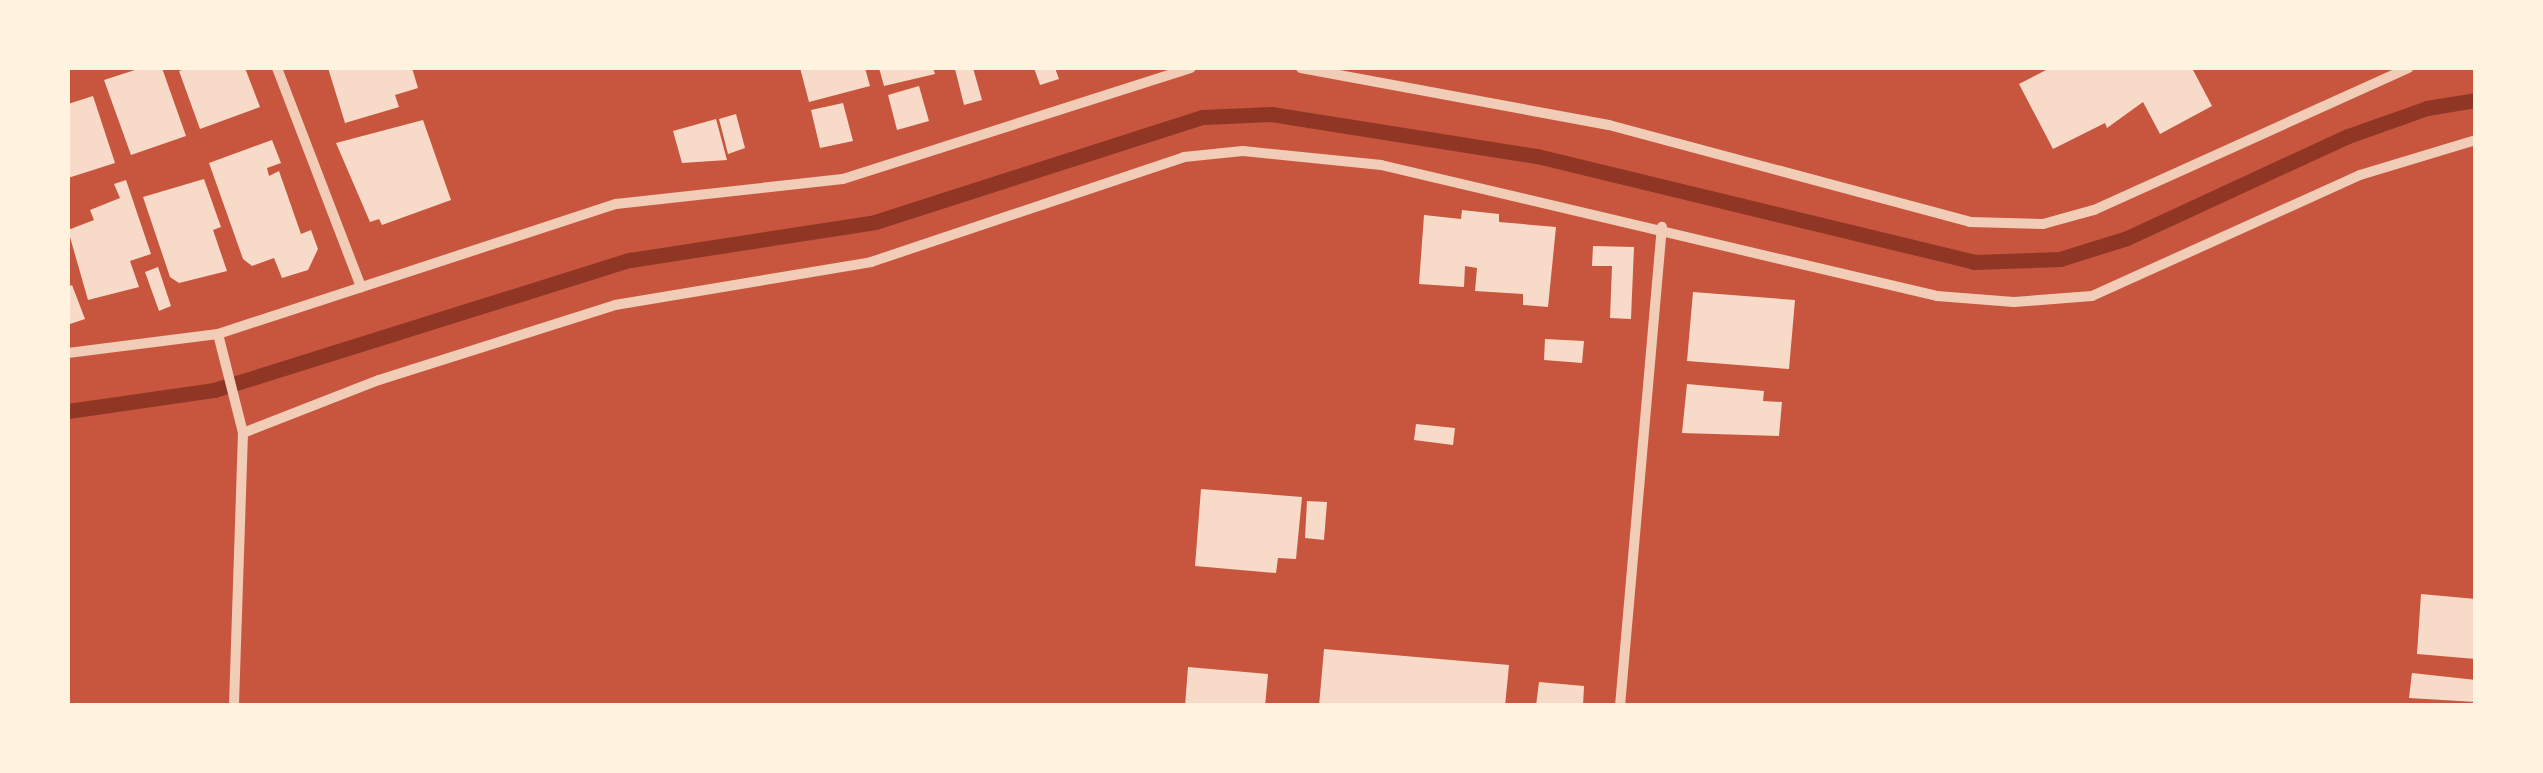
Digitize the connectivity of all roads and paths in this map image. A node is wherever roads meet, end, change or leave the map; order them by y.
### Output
1 (277, 68) edge
2 (1191, 68) edge
3 (1301, 68) edge
4 (2408, 68) edge
5 (2476, 140) edge
6 (1662, 227) junction
7 (362, 287) junction
8 (218, 334) junction
9 (68, 353) edge
10 (243, 433) junction
11 (234, 706) edge
12 (1620, 706) edge

1 - 7 street
2 - 7 street
3 - 4 street
5 - 6 street
6 - 10 street
6 - 12 street
7 - 8 street
8 - 9 street
8 - 10 street
10 - 11 street

